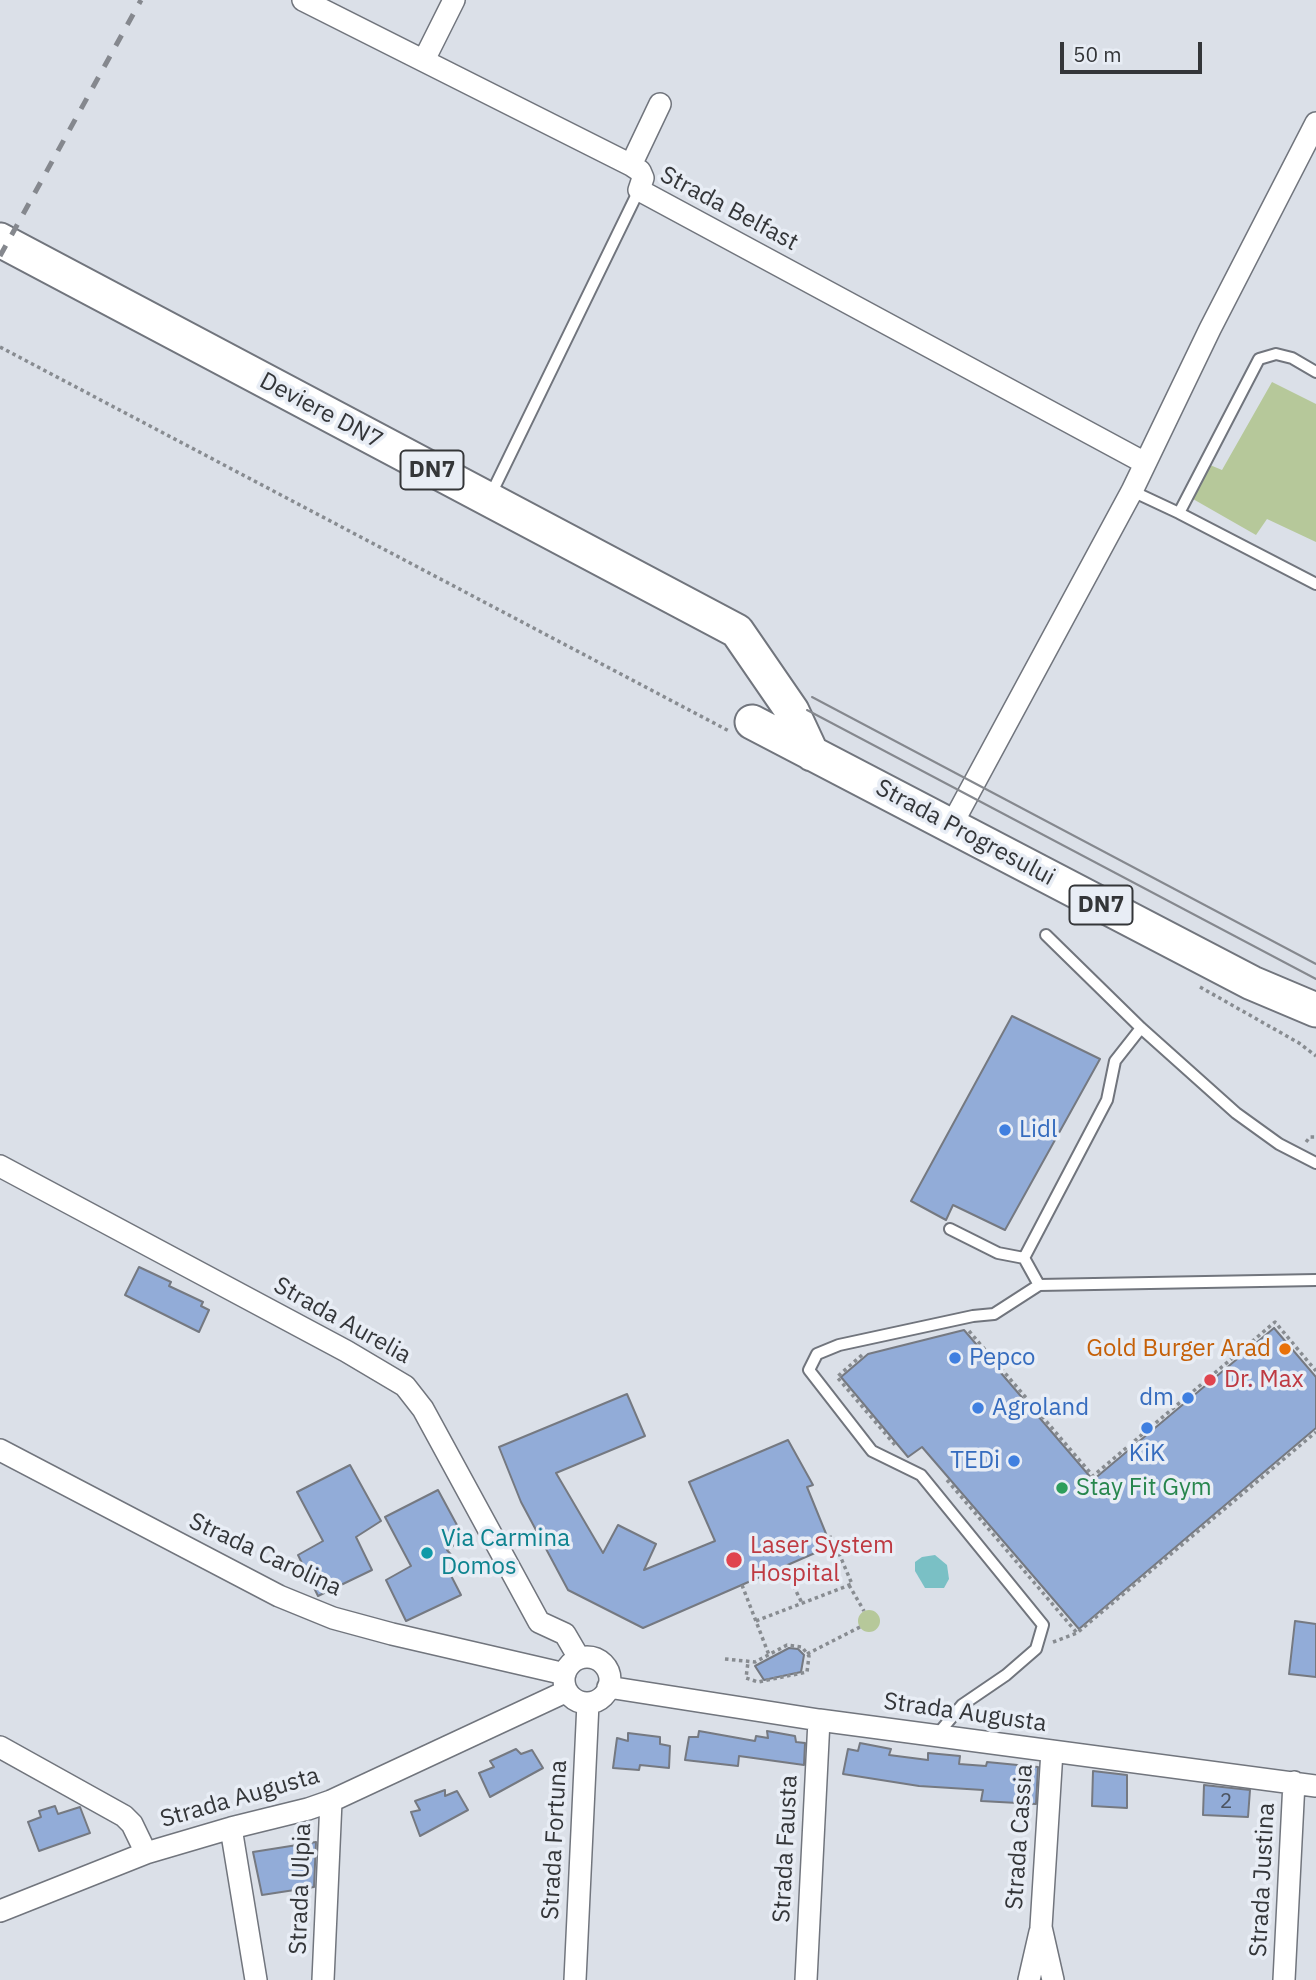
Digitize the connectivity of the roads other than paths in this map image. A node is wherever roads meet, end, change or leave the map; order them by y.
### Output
1 (303, 0) edge
2 (454, 0) edge
3 (424, 60) junction
4 (660, 104) dead end
5 (1316, 123) edge
6 (631, 165) junction
7 (639, 190) junction
8 (0, 240) edge
9 (1316, 372) edge
10 (1145, 463) junction
11 (495, 486) dead end
12 (1132, 491) junction
13 (1179, 513) junction
14 (1316, 584) edge
15 (742, 727) road end
16 (812, 754) junction
17 (951, 826) junction
18 (1046, 935) dead end
19 (1252, 983) junction
20 (1316, 1010) edge
21 (1141, 1028) junction
22 (1316, 1036) edge
23 (1310, 1156) edge
24 (1316, 1163) edge
25 (0, 1166) edge
26 (950, 1229) dead end
27 (1024, 1258) junction
28 (1316, 1280) edge
29 (1039, 1285) junction
30 (0, 1450) edge
31 (579, 1658) junction
32 (566, 1682) junction
33 (608, 1687) junction
34 (588, 1703) junction
35 (819, 1720) junction
36 (937, 1736) junction
37 (0, 1747) edge
38 (1052, 1751) junction
39 (1294, 1782) junction
40 (1316, 1786) edge
41 (331, 1801) junction
42 (231, 1828) junction
43 (146, 1853) junction
44 (0, 1911) edge
45 (1041, 1927) junction
46 (256, 1980) edge
47 (323, 1980) edge
48 (575, 1980) edge
49 (806, 1980) edge
50 (1029, 1980) edge
51 (1053, 1980) edge
52 (1284, 1980) edge

1 - 3 street, Strada Belfast
2 - 3 street
3 - 6 street, Strada Belfast
4 - 6 street
5 - 10 street
6 - 7 street, Strada Belfast
7 - 10 street, Strada Belfast
7 - 11 lane
8 - 16 main road, Deviere DN7 / DN7
9 - 13 lane
10 - 12 street
12 - 13 lane
12 - 17 street
13 - 14 lane
15 - 16 main road, Strada Progresului / DN7
16 - 17 main road, Strada Progresului / DN7
17 - 19 main road, Strada Progresului / DN7
18 - 21 lane
19 - 20 main road, Strada Progresului / DN7
19 - 22 main road, Strada Progresului / DN7
21 - 23 lane
21 - 27 lane
23 - 24 lane
25 - 31 street, Strada Aurelia
26 - 27 lane
27 - 29 lane
28 - 29 lane
29 - 36 lane
30 - 32 street, Strada Carolina
31 - 32 street
31 - 33 street
32 - 34 street
32 - 41 street, Strada Augusta
33 - 34 street
33 - 35 street, Strada Augusta
34 - 48 street, Strada Fortuna
35 - 36 street, Strada Augusta
35 - 49 street, Strada Fausta
36 - 38 street, Strada Augusta
37 - 43 street
38 - 39 street, Strada Augusta
38 - 45 street, Strada Cassia
39 - 40 street, Strada Augusta
39 - 52 street, Strada Justina
41 - 42 street, Strada Augusta
41 - 47 street, Strada Ulpia
42 - 43 street, Strada Augusta
42 - 46 street
43 - 44 street, Strada Augusta
45 - 50 street, Strada Cassia
45 - 51 street, Strada Cassia

